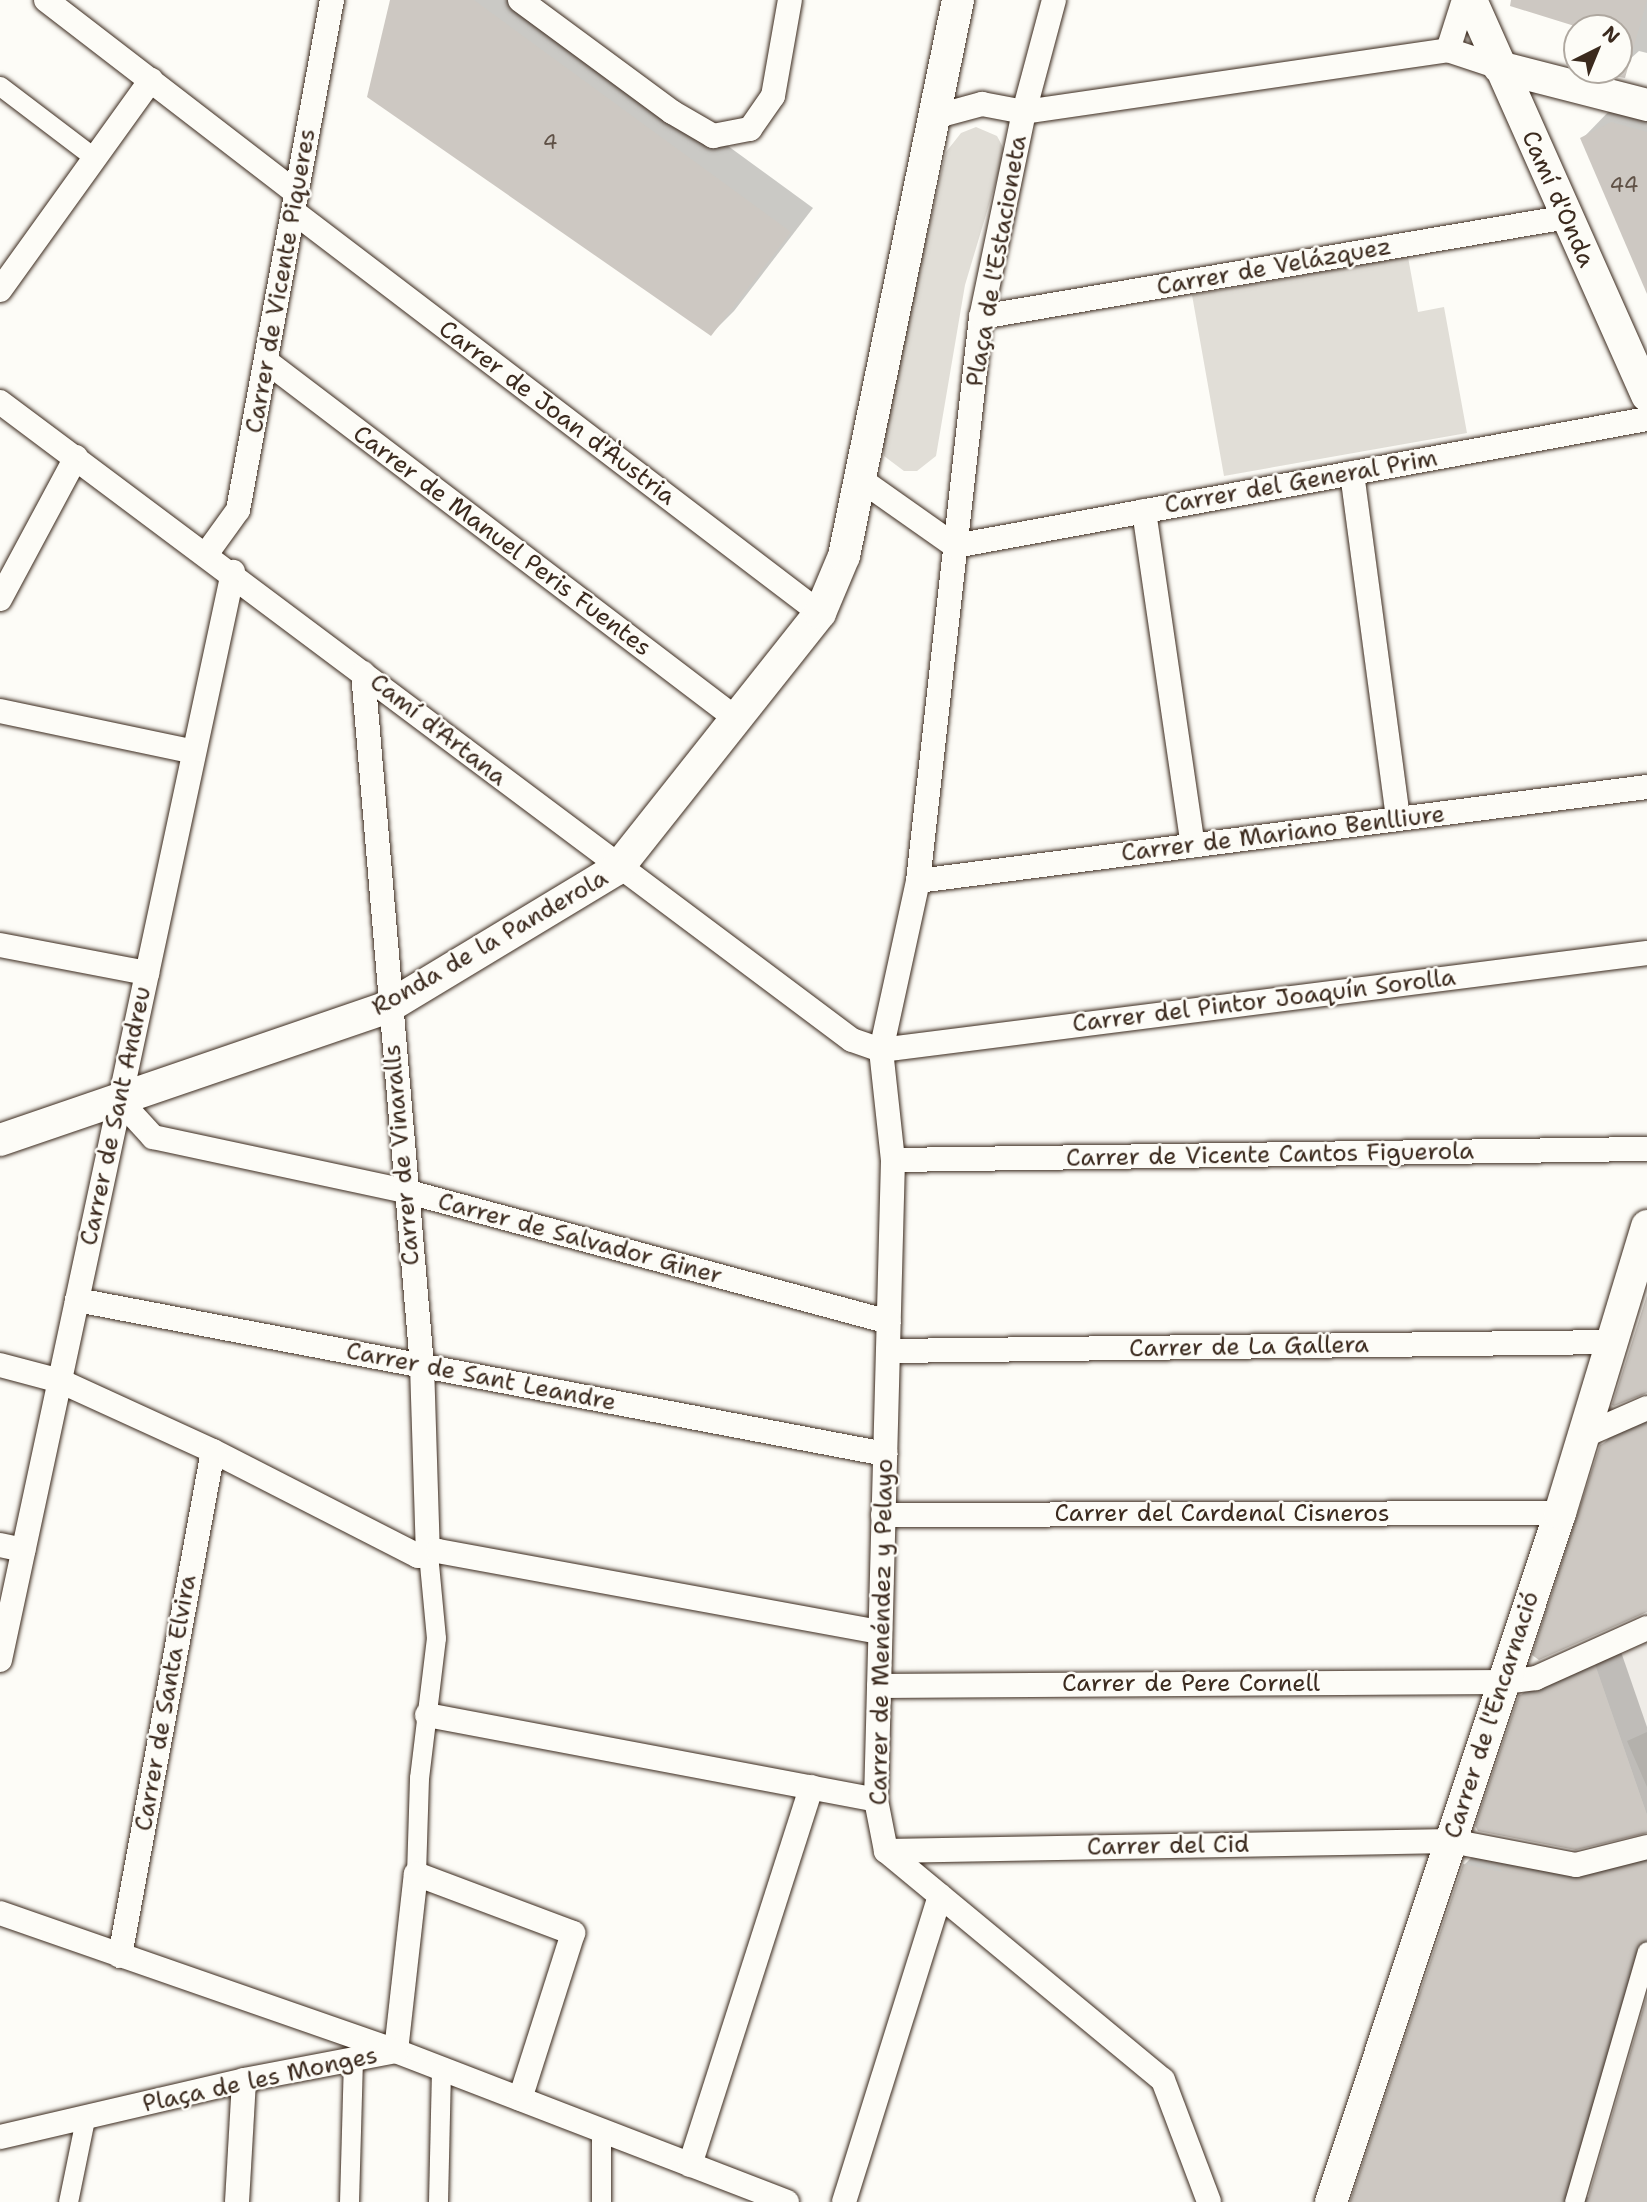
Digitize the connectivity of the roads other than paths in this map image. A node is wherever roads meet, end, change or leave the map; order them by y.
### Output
1 (46, 0) edge
2 (332, 0) edge
3 (520, 0) edge
4 (790, 0) edge
5 (958, 0) edge
6 (1054, 0) edge
7 (1464, 0) edge
8 (1471, 0) edge
9 (1448, 50) junction
10 (1499, 67) junction
11 (151, 80) junction
12 (0, 86) edge
13 (1647, 105) edge
14 (1024, 111) junction
15 (934, 117) junction
16 (95, 158) junction
17 (296, 202) junction
18 (1567, 217) junction
19 (0, 290) edge
20 (982, 317) junction
21 (266, 361) junction
22 (1647, 396) edge
23 (0, 402) edge
24 (1647, 419) edge
25 (76, 457) junction
26 (1352, 472) junction
27 (860, 479) junction
28 (1144, 511) junction
29 (955, 546) junction
30 (206, 553) junction
31 (233, 572) junction
32 (0, 600) edge
33 (820, 613) junction
34 (363, 673) junction
35 (0, 711) edge
36 (738, 720) junction
37 (194, 752) junction
38 (1647, 788) edge
39 (1398, 818) junction
40 (1193, 845) junction
41 (617, 869) junction
42 (918, 881) junction
43 (0, 945) edge
44 (1647, 953) edge
45 (147, 973) junction
46 (388, 1007) junction
47 (881, 1049) junction
48 (120, 1101) junction
49 (0, 1140) edge
50 (1647, 1149) edge
51 (893, 1160) junction
52 (405, 1191) junction
53 (1647, 1226) edge
54 (77, 1300) junction
55 (889, 1322) junction
56 (1610, 1342) junction
57 (888, 1351) junction
58 (0, 1365) edge
59 (422, 1365) junction
60 (60, 1381) junction
61 (1647, 1408) edge
62 (1581, 1437) junction
63 (213, 1451) junction
64 (885, 1454) junction
65 (1560, 1513) junction
66 (883, 1515) junction
67 (12, 1547) edge
68 (428, 1553) junction
69 (1647, 1628) edge
70 (880, 1632) junction
71 (0, 1660) edge
72 (1504, 1682) junction
73 (879, 1686) junction
74 (427, 1714) junction
75 (811, 1787) junction
76 (876, 1800) junction
77 (1451, 1841) junction
78 (1647, 1847) edge
79 (886, 1851) junction
80 (416, 1874) junction
81 (940, 1896) junction
82 (0, 1913) edge
83 (1647, 1951) edge
84 (120, 1956) junction
85 (396, 2051) junction
86 (353, 2062) junction
87 (441, 2069) junction
88 (244, 2080) junction
89 (520, 2099) junction
90 (85, 2119) junction
91 (601, 2130) junction
92 (0, 2137) edge
93 (690, 2165) junction
94 (68, 2202) edge
95 (237, 2202) edge
96 (349, 2202) edge
97 (438, 2202) edge
98 (601, 2202) edge
99 (787, 2202) edge
100 (844, 2202) edge
101 (1209, 2202) edge
102 (1331, 2202) edge
103 (1574, 2202) edge

1 - 11 street, Carrer de Joan d'Àustria
2 - 17 street, Carrer de Vicente Piqueres
3 - 4 street
5 - 15 street
6 - 14 street
7 - 9 street
8 - 10 street, Camí d'Onda
9 - 10 street
9 - 14 street
10 - 13 street
10 - 18 street, Camí d'Onda
11 - 16 street
11 - 17 street, Carrer de Joan d'Àustria
12 - 16 street
14 - 15 street, Plaça de l'Estacioneta
14 - 20 street, Plaça de l'Estacioneta
15 - 27 street
16 - 19 street
17 - 21 street, Carrer de Vicente Piqueres
17 - 33 street, Carrer de Joan d'Àustria
18 - 20 street, Carrer de Velázquez
18 - 22 street, Camí d'Onda
20 - 29 street, Plaça de l'Estacioneta
21 - 30 street, Carrer de Vicente Piqueres
21 - 36 street, Carrer de Manuel Peris Fuentes
23 - 25 street, Camí d'Artana
24 - 26 street, Carrer del General Prim
25 - 30 street, Camí d'Artana
25 - 32 street
26 - 28 street, Carrer del General Prim
26 - 39 street
27 - 29 street
27 - 33 street, Ronda de la Panderola
28 - 29 street, Carrer del General Prim
28 - 40 street
29 - 42 street, Plaça de l'Estacioneta
30 - 31 street, Camí d'Artana
31 - 34 street, Camí d'Artana
31 - 37 street, Carrer de Sant Andreu
33 - 36 street, Ronda de la Panderola
34 - 41 street, Camí d'Artana
34 - 46 street, Carrer de Vinaralls
35 - 37 street
36 - 41 street, Ronda de la Panderola
37 - 45 street, Carrer de Sant Andreu
38 - 39 street, Carrer de Mariano Benlliure
39 - 40 street, Carrer de Mariano Benlliure
40 - 42 street, Carrer de Mariano Benlliure
41 - 46 street, Ronda de la Panderola
41 - 47 street, Camí d'Artana
42 - 47 street, Carrer de Menéndez y Pelayo
43 - 45 street
44 - 47 street, Carrer del Pintor Joaquín Sorolla
45 - 48 street, Carrer de Sant Andreu
46 - 48 street, Ronda de la Panderola
46 - 52 street, Carrer de Vinaralls
47 - 51 street, Carrer de Menéndez y Pelayo
48 - 49 street, Ronda de la Panderola
48 - 52 street, Carrer de Salvador Giner
48 - 54 street, Carrer de Sant Andreu
50 - 51 street, Carrer de Vicente Cantos Figuerola
51 - 55 street, Carrer de Menéndez y Pelayo
52 - 55 street, Carrer de Salvador Giner
52 - 59 street, Carrer de Vinaralls
53 - 56 street, Carrer de l'Encarnació
54 - 59 street, Carrer de Sant Leandre
54 - 60 street, Carrer de Sant Andreu
55 - 57 street, Carrer de Menéndez y Pelayo
56 - 57 street, Carrer de La Gallera
56 - 62 street, Carrer de l'Encarnació
57 - 64 street, Carrer de Menéndez y Pelayo
58 - 60 street
59 - 64 street, Carrer de Sant Leandre
59 - 68 street, Carrer de Vinaralls
60 - 63 street
60 - 67 street, Carrer de Sant Andreu
61 - 62 street
62 - 65 street, Carrer de l'Encarnació
63 - 68 street
63 - 84 street, Carrer de Santa Elvira
64 - 66 street, Carrer de Menéndez y Pelayo
65 - 66 street, Carrer del Cardenal Cisneros
65 - 72 street, Carrer de l'Encarnació
66 - 70 street, Carrer de Menéndez y Pelayo
67 - 71 street, Carrer de Sant Andreu
68 - 70 street
68 - 74 street
69 - 72 street, Carrer de Pere Cornell
70 - 73 street, Carrer de Menéndez y Pelayo
72 - 73 street, Carrer de Pere Cornell
72 - 77 street, Carrer de l'Encarnació
73 - 76 street, Carrer de Menéndez y Pelayo
74 - 75 street
74 - 80 street
75 - 76 street
75 - 93 street
76 - 79 street, Carrer de Menéndez y Pelayo
77 - 78 street, Carrer del Cid
77 - 79 street, Carrer del Cid
77 - 102 street, Carrer de l'Encarnació
79 - 81 street
80 - 85 street
80 - 89 street
81 - 100 street
81 - 101 street
82 - 84 street, Plaça de les Monges
83 - 103 street
84 - 85 street, Plaça de les Monges
85 - 86 street, Plaça de les Monges
85 - 87 street
86 - 88 street, Plaça de les Monges
86 - 96 street
87 - 89 street
87 - 97 street
88 - 90 street, Plaça de les Monges
88 - 95 street
89 - 91 street
90 - 92 street, Plaça de les Monges
90 - 94 street
91 - 93 street
91 - 98 street
93 - 99 street

